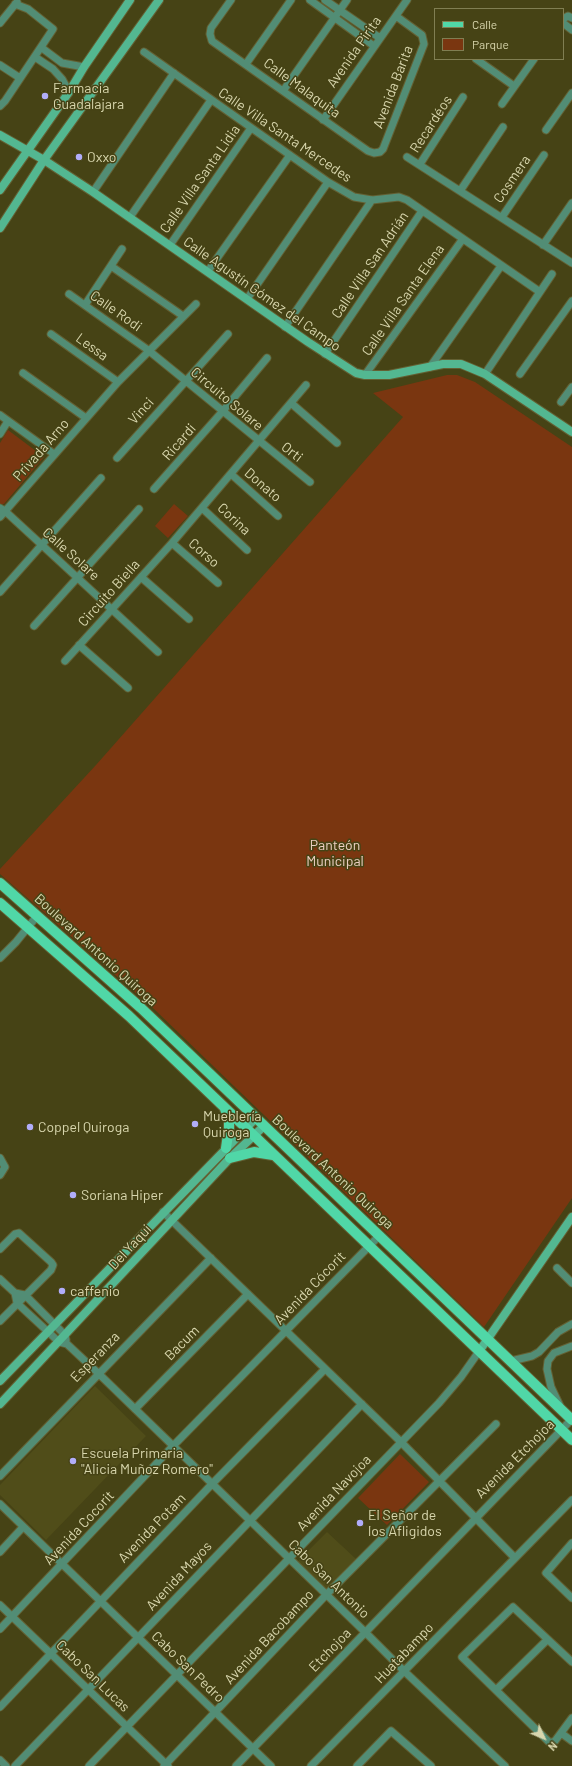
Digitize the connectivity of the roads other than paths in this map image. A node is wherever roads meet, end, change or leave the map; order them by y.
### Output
1 (130, 0) edge
2 (159, 0) edge
3 (231, 0) edge
4 (291, 0) edge
5 (310, 0) edge
6 (325, 0) edge
7 (347, 0) edge
8 (407, 0) edge
9 (17, 2) edge
10 (340, 10) junction
11 (396, 16) junction
12 (335, 18) junction
13 (0, 23) edge
14 (564, 24) edge
15 (572, 30) edge
16 (380, 38) junction
17 (374, 46) junction
18 (42, 48) junction
19 (144, 52) dead end
20 (35, 57) junction
21 (58, 60) junction
22 (477, 60) edge
23 (533, 60) edge
24 (0, 64) edge
25 (246, 64) junction
26 (84, 67) junction
27 (53, 69) junction
28 (174, 73) junction
29 (20, 78) junction
30 (514, 86) junction
31 (283, 91) junction
32 (69, 92) junction
33 (572, 93) edge
34 (463, 97) dead end
35 (211, 100) junction
36 (502, 104) dead end
37 (0, 106) edge
38 (323, 120) junction
39 (503, 127) dead end
40 (251, 128) junction
41 (546, 130) dead end
42 (0, 135) edge
43 (27, 151) junction
44 (378, 153) joint
45 (290, 155) junction
46 (544, 155) dead end
47 (407, 157) dead end
48 (44, 160) junction
49 (420, 164) junction
50 (328, 182) junction
51 (0, 190) edge
52 (460, 191) junction
53 (93, 192) junction
54 (372, 200) junction
55 (572, 202) edge
56 (422, 211) junction
57 (130, 217) junction
58 (502, 217) junction
59 (0, 228) edge
60 (462, 240) junction
61 (170, 245) junction
62 (543, 245) junction
63 (122, 249) dead end
64 (572, 263) edge
65 (111, 266) junction
66 (501, 266) junction
67 (208, 271) junction
68 (552, 274) dead end
69 (540, 292) junction
70 (69, 294) dead end
71 (247, 299) junction
72 (572, 301) edge
73 (196, 304) dead end
74 (84, 305) junction
75 (183, 316) junction
76 (285, 327) junction
77 (51, 334) dead end
78 (228, 334) dead end
79 (148, 350) junction
80 (325, 354) junction
81 (267, 358) dead end
82 (430, 367) junction
83 (23, 372) dead end
84 (485, 374) junction
85 (520, 374) dead end
86 (366, 376) junction
87 (185, 381) junction
88 (118, 382) junction
89 (306, 384) dead end
90 (572, 387) edge
91 (561, 402) dead end
92 (291, 403) junction
93 (222, 412) junction
94 (0, 415) edge
95 (86, 418) junction
96 (8, 421) junction
97 (572, 432) edge
98 (0, 434) edge
99 (259, 442) junction
100 (337, 444) dead end
101 (54, 454) junction
102 (117, 458) dead end
103 (231, 474) junction
104 (101, 478) dead end
105 (310, 482) dead end
106 (154, 489) dead end
107 (202, 508) junction
108 (3, 509) edge
109 (139, 509) dead end
110 (278, 516) dead end
111 (0, 517) edge
112 (12, 519) junction
113 (172, 543) junction
114 (41, 545) junction
115 (247, 550) dead end
116 (77, 577) junction
117 (141, 577) junction
118 (218, 583) dead end
119 (0, 592) edge
120 (112, 608) junction
121 (189, 619) dead end
122 (34, 626) dead end
123 (79, 646) junction
124 (158, 652) dead end
125 (65, 661) dead end
126 (128, 688) dead end
127 (0, 883) edge
128 (0, 903) edge
129 (37, 916) junction
130 (28, 928) junction
131 (0, 958) edge
132 (223, 1106) junction
133 (256, 1118) junction
134 (264, 1126) junction
135 (246, 1128) junction
136 (254, 1135) junction
137 (226, 1148) junction
138 (274, 1155) junction
139 (0, 1158) edge
140 (230, 1158) junction
141 (0, 1175) edge
142 (163, 1212) junction
143 (572, 1217) edge
144 (172, 1222) junction
145 (380, 1235) junction
146 (369, 1246) junction
147 (0, 1249) edge
148 (211, 1258) junction
149 (557, 1268) dead end
150 (0, 1279) edge
151 (572, 1283) edge
152 (15, 1294) junction
153 (248, 1294) junction
154 (24, 1295) junction
155 (17, 1303) junction
156 (32, 1303) junction
157 (25, 1311) junction
158 (0, 1320) edge
159 (572, 1324) edge
160 (55, 1325) junction
161 (285, 1331) junction
162 (48, 1332) junction
163 (65, 1335) junction
164 (488, 1339) junction
165 (59, 1342) junction
166 (67, 1344) junction
167 (572, 1346) edge
168 (480, 1350) junction
169 (538, 1352) junction
170 (259, 1358) joint
171 (548, 1361) junction
172 (511, 1362) junction
173 (325, 1369) junction
174 (98, 1373) junction
175 (0, 1381) edge
176 (0, 1404) edge
177 (362, 1404) junction
178 (135, 1409) junction
179 (563, 1412) junction
180 (572, 1420) edge
181 (496, 1424) dead end
182 (562, 1430) junction
183 (572, 1439) edge
184 (401, 1442) junction
185 (173, 1446) junction
186 (0, 1476) edge
187 (439, 1480) junction
188 (212, 1484) junction
189 (572, 1500) edge
190 (0, 1504) edge
191 (476, 1517) junction
192 (250, 1520) junction
193 (23, 1527) junction
194 (572, 1543) edge
195 (0, 1552) edge
196 (515, 1558) junction
197 (289, 1559) junction
198 (62, 1565) junction
199 (326, 1595) junction
200 (572, 1598) edge
201 (100, 1601) junction
202 (0, 1605) edge
203 (12, 1616) junction
204 (0, 1629) edge
205 (365, 1632) junction
206 (138, 1638) junction
207 (547, 1640) junction
208 (50, 1654) junction
209 (572, 1662) edge
210 (404, 1672) junction
211 (176, 1675) junction
212 (88, 1690) junction
213 (496, 1690) junction
214 (0, 1707) edge
215 (216, 1713) junction
216 (572, 1718) edge
217 (127, 1726) junction
218 (563, 1730) junction
219 (572, 1731) edge
220 (572, 1741) edge
221 (252, 1749) junction
222 (0, 1760) edge
223 (166, 1765) edge
224 (359, 1765) edge
225 (6, 1766) edge
226 (15, 1766) edge
227 (89, 1766) edge
228 (236, 1766) edge
229 (271, 1766) edge
230 (311, 1766) edge
231 (431, 1766) edge
232 (505, 1766) edge

1 - 26 street
2 - 48 street
3 - 25 street, Calle Malaquita
4 - 25 street
5 - 12 street
6 - 10 street
7 - 10 street
8 - 11 street, Avenida Pirita
9 - 13 street
9 - 18 street
10 - 12 street
10 - 16 street
11 - 16 street, Avenida Pirita
11 - 44 street, Avenida Barita
12 - 17 street
12 - 31 street
14 - 15 street
16 - 17 street, Avenida Pirita
17 - 38 street, Avenida Pirita
18 - 20 street
18 - 21 street
19 - 28 street, Calle Villa Santa Mercedes
20 - 27 street
20 - 29 street
21 - 26 street
21 - 27 street
22 - 30 street
23 - 30 street
24 - 29 street
25 - 31 street, Calle Malaquita
26 - 32 street
27 - 32 street
28 - 35 street, Calle Villa Santa Mercedes
28 - 53 street
29 - 37 street
30 - 36 street
31 - 38 street, Calle Malaquita
32 - 43 street
33 - 41 street
34 - 49 street, Recardéos
35 - 40 street, Calle Villa Santa Mercedes
35 - 57 street
38 - 44 street, Calle Malaquita
39 - 52 street
40 - 45 street, Calle Villa Santa Mercedes
40 - 61 street, Calle Villa Santa Lidia
42 - 43 street, Calle Agustín Gómez del Campo
43 - 48 street, Calle Agustín Gómez del Campo
43 - 51 street
45 - 50 street, Calle Villa Santa Mercedes
45 - 67 street
46 - 58 street, Cosmera
47 - 49 street
48 - 53 street, Calle Agustín Gómez del Campo
48 - 59 street
49 - 52 street
50 - 54 street, Calle Villa Santa Mercedes
50 - 71 street
52 - 58 street
53 - 57 street, Calle Agustín Gómez del Campo
54 - 56 street, Calle Villa Santa Mercedes
54 - 76 street
55 - 62 street
56 - 60 street, Calle Villa Santa Mercedes
56 - 80 street, Calle Villa San Adrián
57 - 61 street, Calle Agustín Gómez del Campo
58 - 62 street
60 - 66 street, Calle Villa Santa Mercedes
60 - 86 street, Calle Villa Santa Elena
61 - 67 street, Calle Agustín Gómez del Campo
62 - 64 street
63 - 65 street
65 - 74 street
65 - 75 street
66 - 69 street, Calle Villa Santa Mercedes
66 - 82 street
67 - 71 street, Calle Agustín Gómez del Campo
68 - 69 street
69 - 84 street
70 - 74 street, Calle Rodi
71 - 76 street, Calle Agustín Gómez del Campo
72 - 85 street
73 - 75 street
74 - 79 street, Calle Rodi
75 - 79 street
76 - 80 street, Calle Agustín Gómez del Campo
77 - 88 street, Lessa
78 - 87 street, Vinci
79 - 87 street, Circuito Solare
79 - 88 street
80 - 86 street, Calle Agustín Gómez del Campo
81 - 93 street, Ricardi
82 - 84 street, Calle Agustín Gómez del Campo
82 - 86 street, Calle Agustín Gómez del Campo
83 - 95 street
84 - 97 street, Calle Agustín Gómez del Campo
87 - 93 street, Circuito Solare
87 - 102 street, Vinci
88 - 95 street
89 - 92 street
90 - 91 street
92 - 99 street
92 - 100 street
93 - 99 street, Circuito Solare
93 - 106 street, Ricardi
94 - 96 street
95 - 101 street, Privada Arno
96 - 98 street
96 - 101 street
99 - 103 street, Circuito Solare
99 - 105 street, Orti
101 - 108 street, Privada Arno
103 - 107 street, Circuito Solare
103 - 110 street, Donato
104 - 114 street
107 - 113 street, Circuito Solare
107 - 115 street, Corina
108 - 111 street, Privada Arno
108 - 112 street, Calle Solare
109 - 116 street
111 - 112 street
112 - 114 street, Calle Solare
113 - 117 street, Circuito Biella
113 - 118 street, Corso
114 - 116 street, Calle Solare
114 - 119 street
116 - 120 street, Calle Solare
116 - 122 street
117 - 120 street, Circuito Biella
117 - 121 street
120 - 123 street, Circuito Biella
120 - 124 street, Calle Solare
123 - 125 street, Circuito Biella
123 - 126 street
127 - 129 main road, Boulevard Antonio Quiroga
128 - 130 main road, Boulevard Antonio Quiroga
129 - 130 street
129 - 133 main road, Boulevard Antonio Quiroga
130 - 131 street
130 - 132 main road, Boulevard Antonio Quiroga
132 - 135 main road, Boulevard Antonio Quiroga
132 - 137 main road
133 - 134 main road, Boulevard Antonio Quiroga
133 - 135 street, Del Yaqui
134 - 136 street, Del Yaqui
134 - 145 main road, Boulevard Antonio Quiroga
135 - 136 main road, Boulevard Antonio Quiroga
135 - 137 street, Del Yaqui
136 - 138 main road, Boulevard Antonio Quiroga
136 - 140 street, Del Yaqui
137 - 142 street, Del Yaqui
138 - 140 main road
138 - 146 main road, Boulevard Antonio Quiroga
139 - 141 street
140 - 144 street, Del Yaqui
142 - 144 street
142 - 160 street, Del Yaqui
143 - 164 street, Avenida Navojoa
144 - 148 street
144 - 163 street, Del Yaqui
145 - 146 street, Avenida Cócorit
145 - 164 main road, Boulevard Antonio Quiroga
146 - 161 street, Avenida Cócorit
146 - 168 main road, Boulevard Antonio Quiroga
147 - 154 street
148 - 153 street
148 - 174 street, Esperanza
149 - 151 street
150 - 152 street
152 - 154 street
152 - 155 street
153 - 161 street
153 - 178 street, Bacum
154 - 155 street
154 - 156 street
155 - 157 street, Cabo San Antonio
155 - 158 street
156 - 157 street
156 - 160 street
157 - 162 street, Cabo San Antonio
159 - 169 street
160 - 162 street, Del Yaqui
160 - 163 street
161 - 170 street, Avenida Cócorit
161 - 173 street
162 - 165 street, Cabo San Antonio
162 - 175 street, Del Yaqui
163 - 165 street, Del Yaqui
163 - 166 street
164 - 168 street, Avenida Navojoa
164 - 172 main road, Boulevard Antonio Quiroga
165 - 166 street, Cabo San Antonio
165 - 176 street, Del Yaqui
166 - 174 street, Cabo San Antonio
167 - 171 street
168 - 182 main road, Boulevard Antonio Quiroga
168 - 184 street, Avenida Navojoa
169 - 171 street
169 - 172 street
170 - 185 street, Avenida Cocorit
171 - 179 street
172 - 179 main road, Boulevard Antonio Quiroga
173 - 177 street
173 - 188 street, Avenida Potam
174 - 178 street, Cabo San Antonio
174 - 186 street, Esperanza
177 - 184 street
177 - 192 street, Avenida Mayos
178 - 185 street, Cabo San Antonio
179 - 180 main road, Boulevard Antonio Quiroga
180 - 182 street, Avenida Etchojoa
181 - 187 street, Avenida Bacobampo
182 - 183 main road, Boulevard Antonio Quiroga
182 - 191 street, Avenida Etchojoa
184 - 187 street
184 - 197 street, Avenida Navojoa
185 - 188 street, Cabo San Antonio
185 - 198 street, Avenida Cocorit
187 - 191 street
187 - 199 street, Avenida Bacobampo
188 - 192 street, Cabo San Antonio
188 - 201 street, Avenida Potam
189 - 196 street, Huatabampo
190 - 193 street, Cabo San Pedro
191 - 196 street
191 - 205 street, Etchojoa
192 - 197 street, Cabo San Antonio
192 - 206 street, Avenida Mayos
193 - 195 street
193 - 198 street, Cabo San Pedro
194 - 200 street
196 - 210 street, Huatabampo
197 - 199 street, Cabo San Antonio
197 - 211 street, Avenida Navojoa
198 - 201 street, Cabo San Pedro
198 - 203 street, Avenida Cocorit
199 - 205 street, Cabo San Antonio
199 - 215 street, Avenida Bacobampo
201 - 206 street, Cabo San Pedro
201 - 208 street, Avenida Potam
202 - 203 street, Cabo San Lucas
203 - 204 street, Avenida Cocorit
203 - 208 street, Cabo San Lucas
205 - 210 street, Cabo San Antonio
205 - 221 street, Etchojoa
206 - 211 street, Cabo San Pedro
206 - 212 street, Avenida Mayos
207 - 209 street
207 - 213 street
207 - 213 street
208 - 212 street, Cabo San Lucas
208 - 214 street, Avenida Potam
210 - 230 street, Huatabampo
210 - 232 street, Cabo San Antonio
211 - 215 street, Cabo San Pedro
211 - 217 street, Avenida Navojoa
212 - 217 street, Cabo San Lucas
212 - 226 street, Avenida Mayos
213 - 218 street
215 - 221 street, Cabo San Pedro
215 - 223 street, Avenida Bacobampo
216 - 218 street
217 - 223 street, Cabo San Lucas
217 - 227 street, Avenida Navojoa
218 - 219 street
218 - 220 street
221 - 228 street, Etchojoa
221 - 229 street, Cabo San Pedro
222 - 225 street
224 - 231 street

